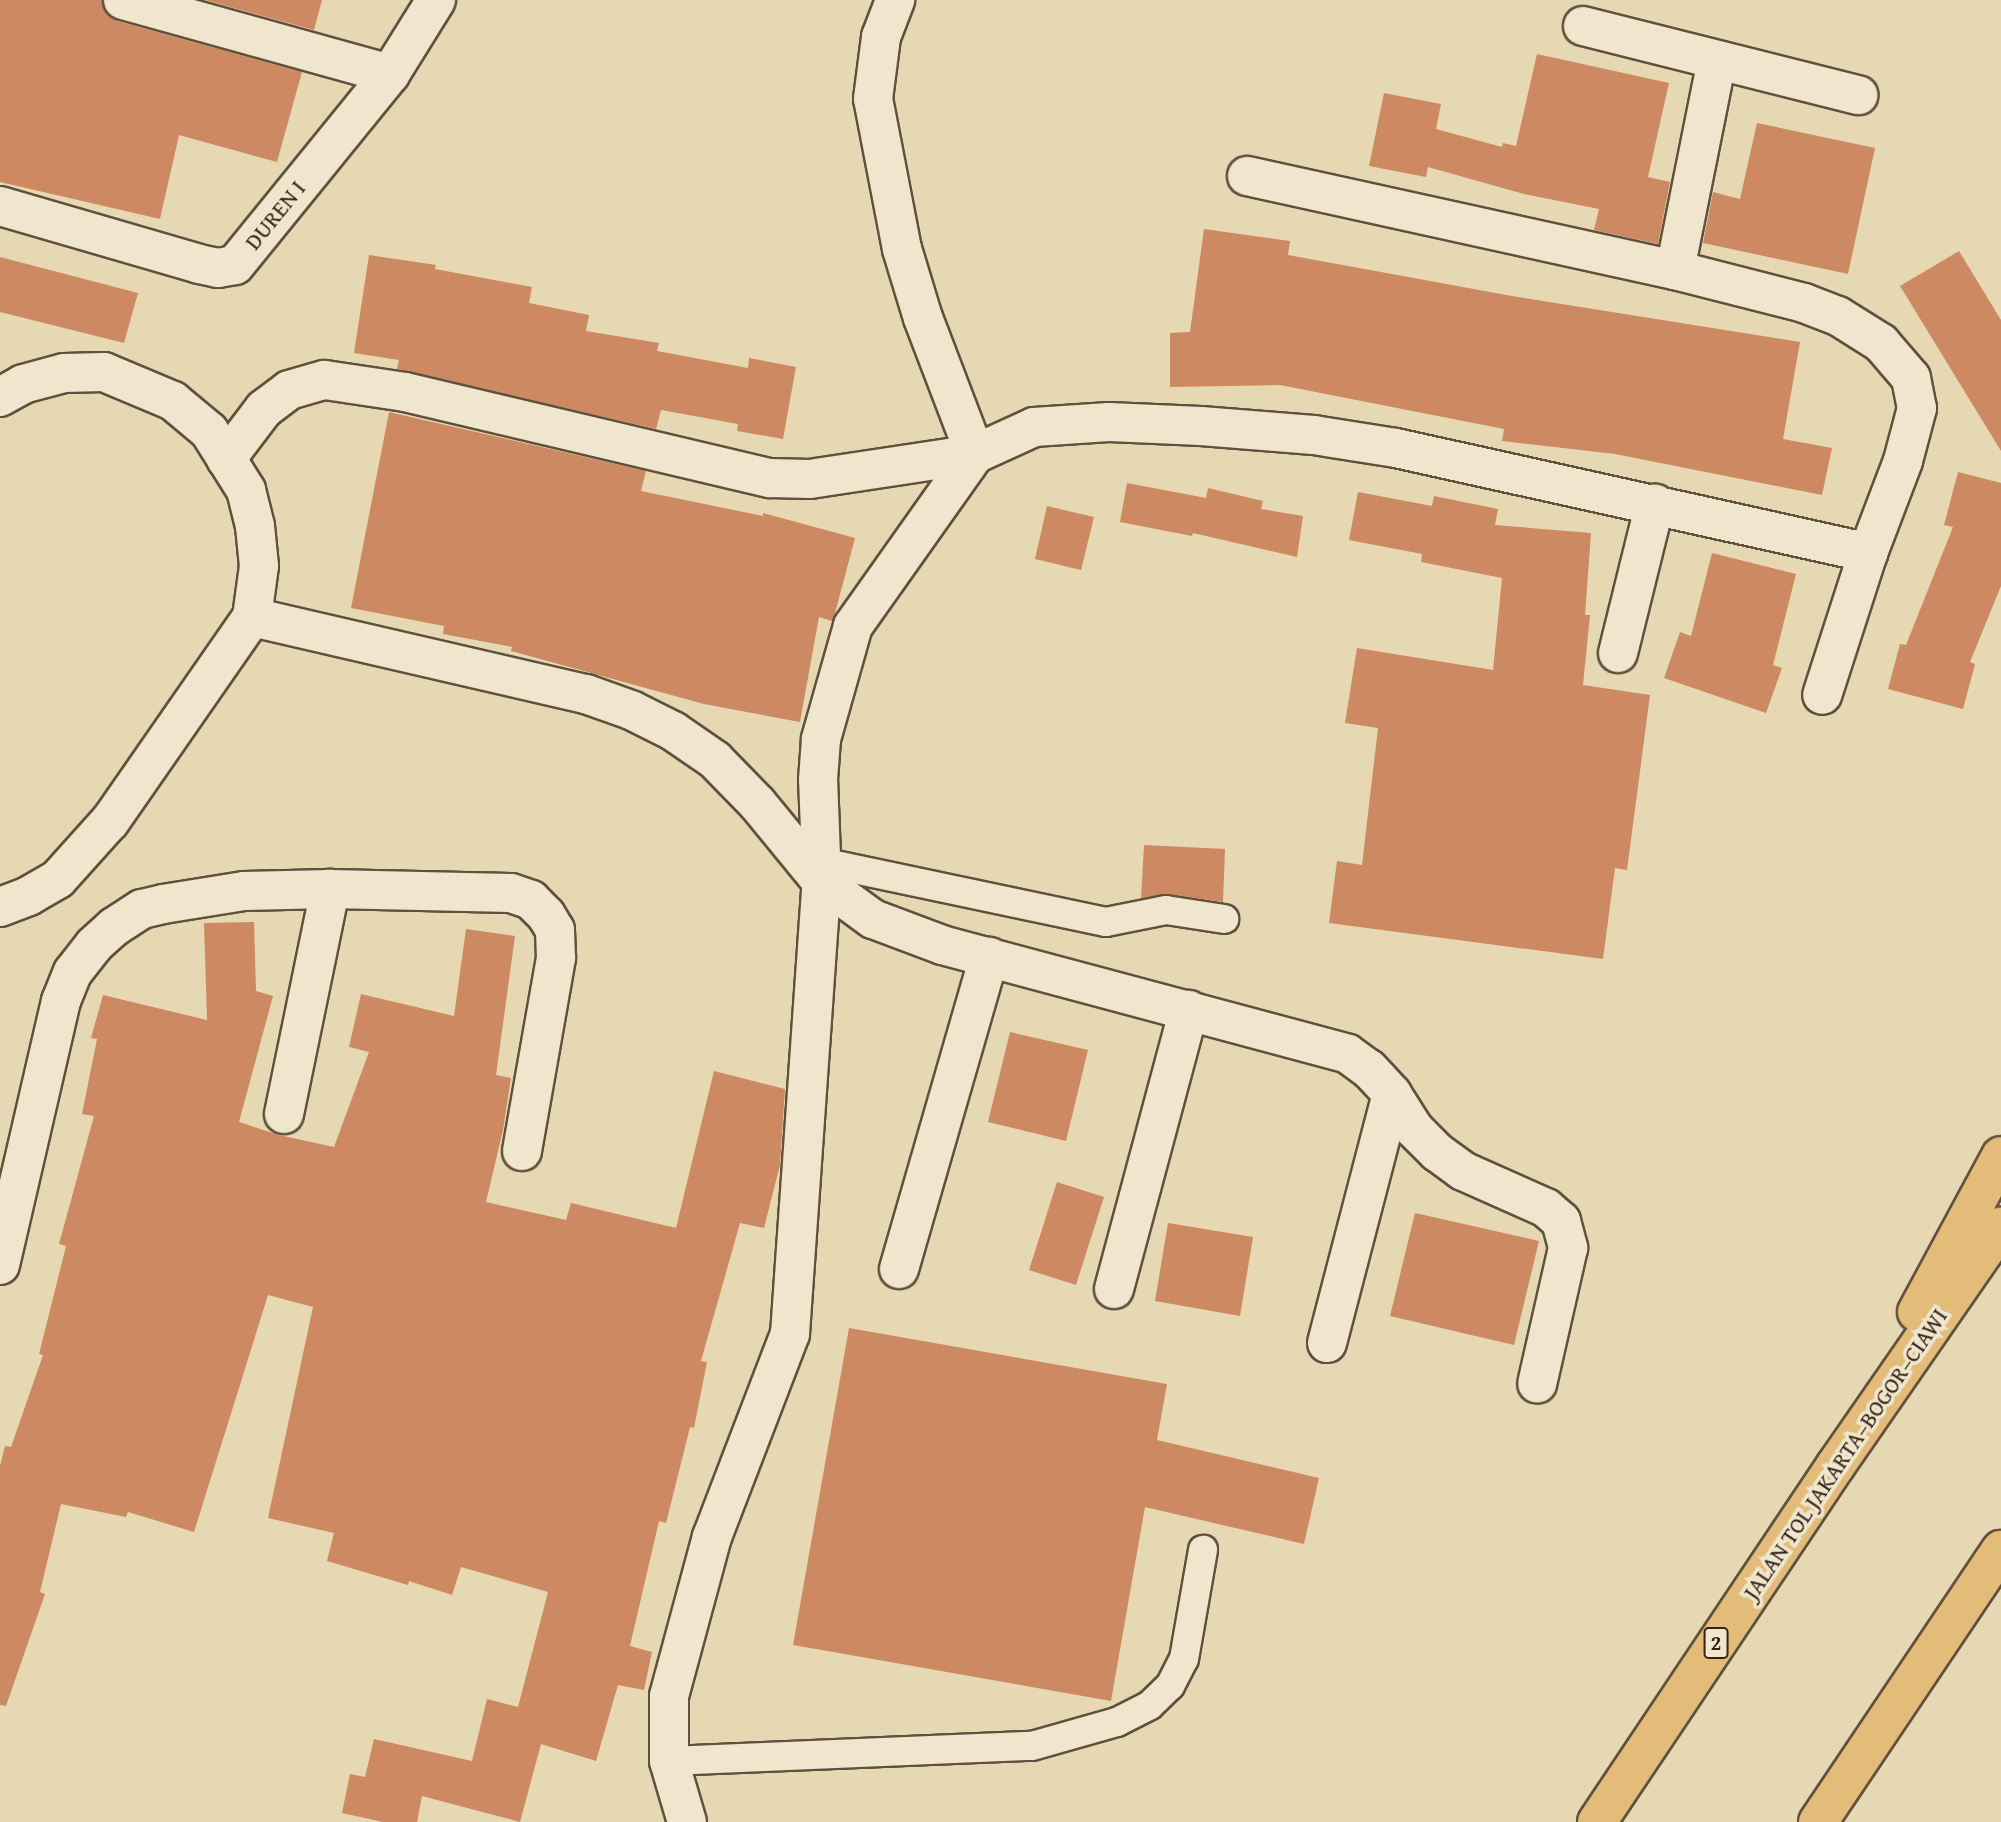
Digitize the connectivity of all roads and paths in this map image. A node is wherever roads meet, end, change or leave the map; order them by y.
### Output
1 (123, 0) edge
2 (436, 0) edge
3 (895, 0) edge
4 (1583, 26) dead end
5 (1717, 60) junction
6 (390, 74) junction
7 (1858, 95) dead end
8 (1247, 176) dead end
9 (0, 206) edge
10 (1675, 270) junction
11 (0, 397) edge
12 (975, 454) junction
13 (226, 459) junction
14 (1655, 504) junction
15 (1868, 554) junction
16 (252, 617) junction
17 (1618, 653) dead end
18 (1822, 695) dead end
19 (822, 872) junction
20 (330, 889) junction
21 (0, 907) edge
22 (1224, 919) dead end
23 (989, 957) junction
24 (1189, 1010) junction
25 (1392, 1094) junction
26 (284, 1114) dead end
27 (522, 1151) dead end
28 (2001, 1156) edge
29 (2001, 1227) edge
30 (0, 1265) edge
31 (899, 1269) dead end
32 (1114, 1289) dead end
33 (1327, 1343) dead end
34 (1537, 1384) dead end
35 (1836, 1465) junction
36 (1203, 1550) dead end
37 (2001, 1550) edge
38 (2001, 1592) edge
39 (1868, 1748) junction
40 (669, 1761) junction
41 (687, 1822) edge
42 (1597, 1822) edge
43 (1818, 1822) edge

1 - 6 street
2 - 6 street
3 - 12 street
4 - 5 street
5 - 7 street
5 - 10 street
6 - 9 street, DUREN I
8 - 10 street
10 - 15 street
11 - 13 street
12 - 13 street
12 - 14 street
12 - 19 street
13 - 16 street
14 - 15 street
14 - 17 street
15 - 18 street
16 - 19 street
16 - 21 street
19 - 22 lane
19 - 23 street
19 - 40 street
20 - 26 street
20 - 27 street
20 - 30 street
23 - 24 street
23 - 31 street
24 - 25 street
24 - 32 street
25 - 33 street
25 - 34 street
28 - 35 highway
29 - 35 highway, JALAN TOL JAKARTA–BOGOR–CIAWI / 2
35 - 42 highway, JALAN TOL JAKARTA–BOGOR–CIAWI / 2
36 - 40 lane
37 - 39 highway
38 - 39 highway
39 - 43 highway
40 - 41 street

